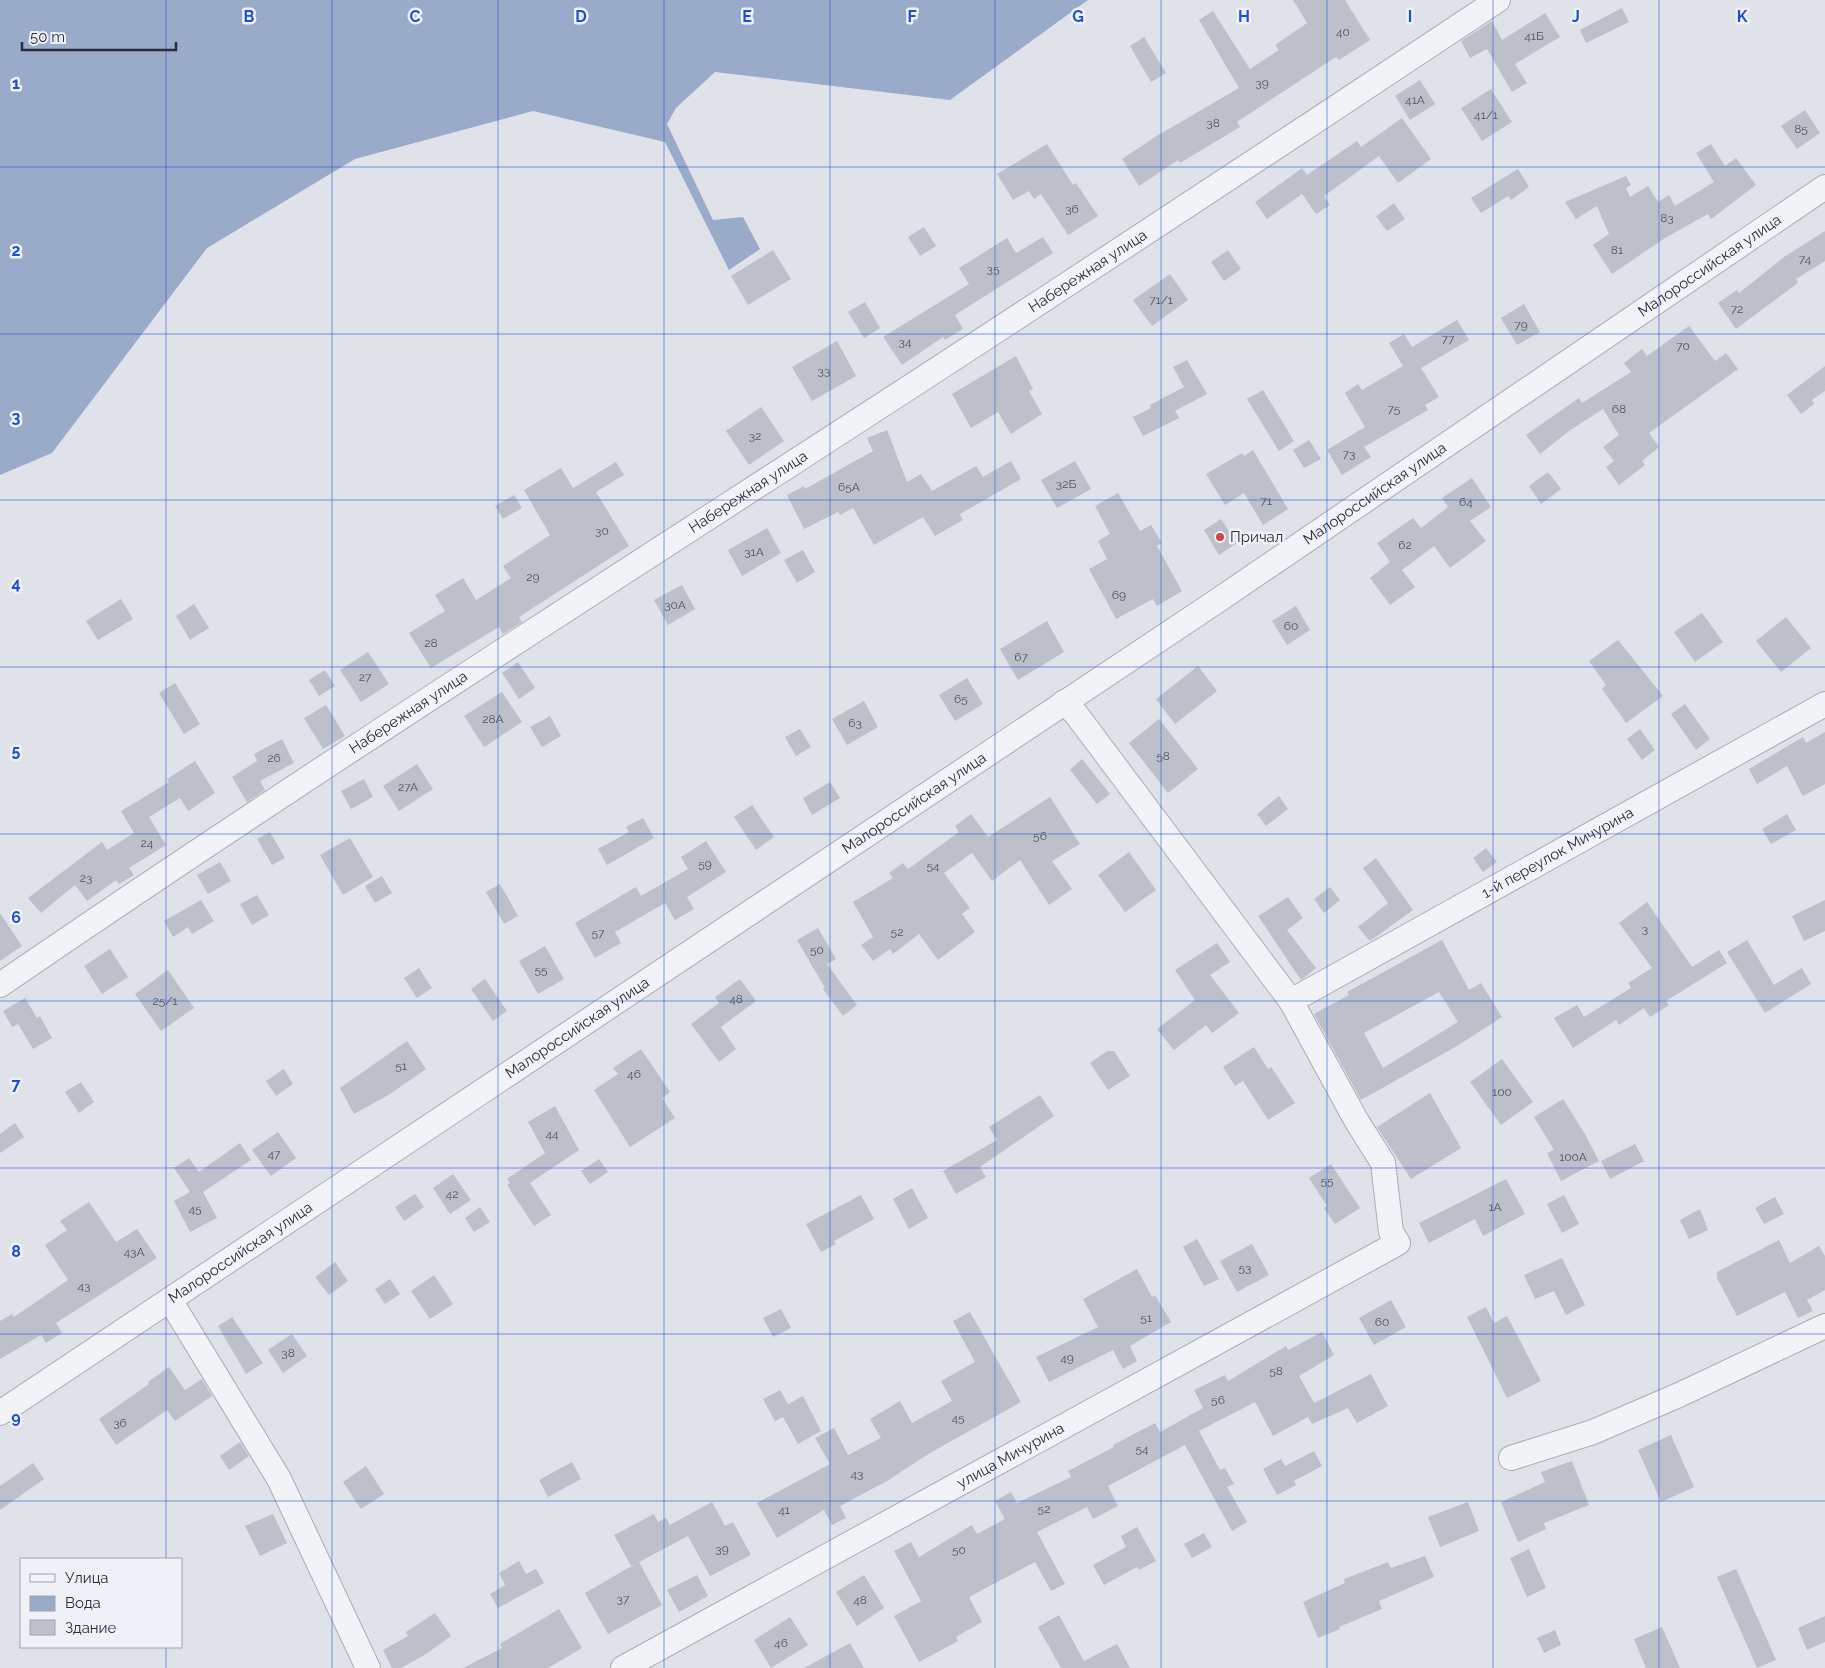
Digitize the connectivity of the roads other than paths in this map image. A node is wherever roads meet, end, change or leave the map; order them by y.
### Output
1 (1498, 0) edge
2 (1825, 187) edge
3 (1064, 702) junction
4 (1825, 704) edge
5 (0, 985) edge
6 (1291, 1001) junction
7 (170, 1300) junction
8 (1825, 1326) edge
9 (0, 1414) edge
10 (1511, 1458) dead end
11 (368, 1668) edge
12 (623, 1668) edge

1 - 5 street, Набережная улица
2 - 3 street, Малороссийская улица
3 - 6 street
3 - 7 street, Малороссийская улица
4 - 6 street, 1-й переулок Мичурина
6 - 12 street, улица Мичурина
7 - 9 street, Малороссийская улица
7 - 11 street
8 - 10 street

